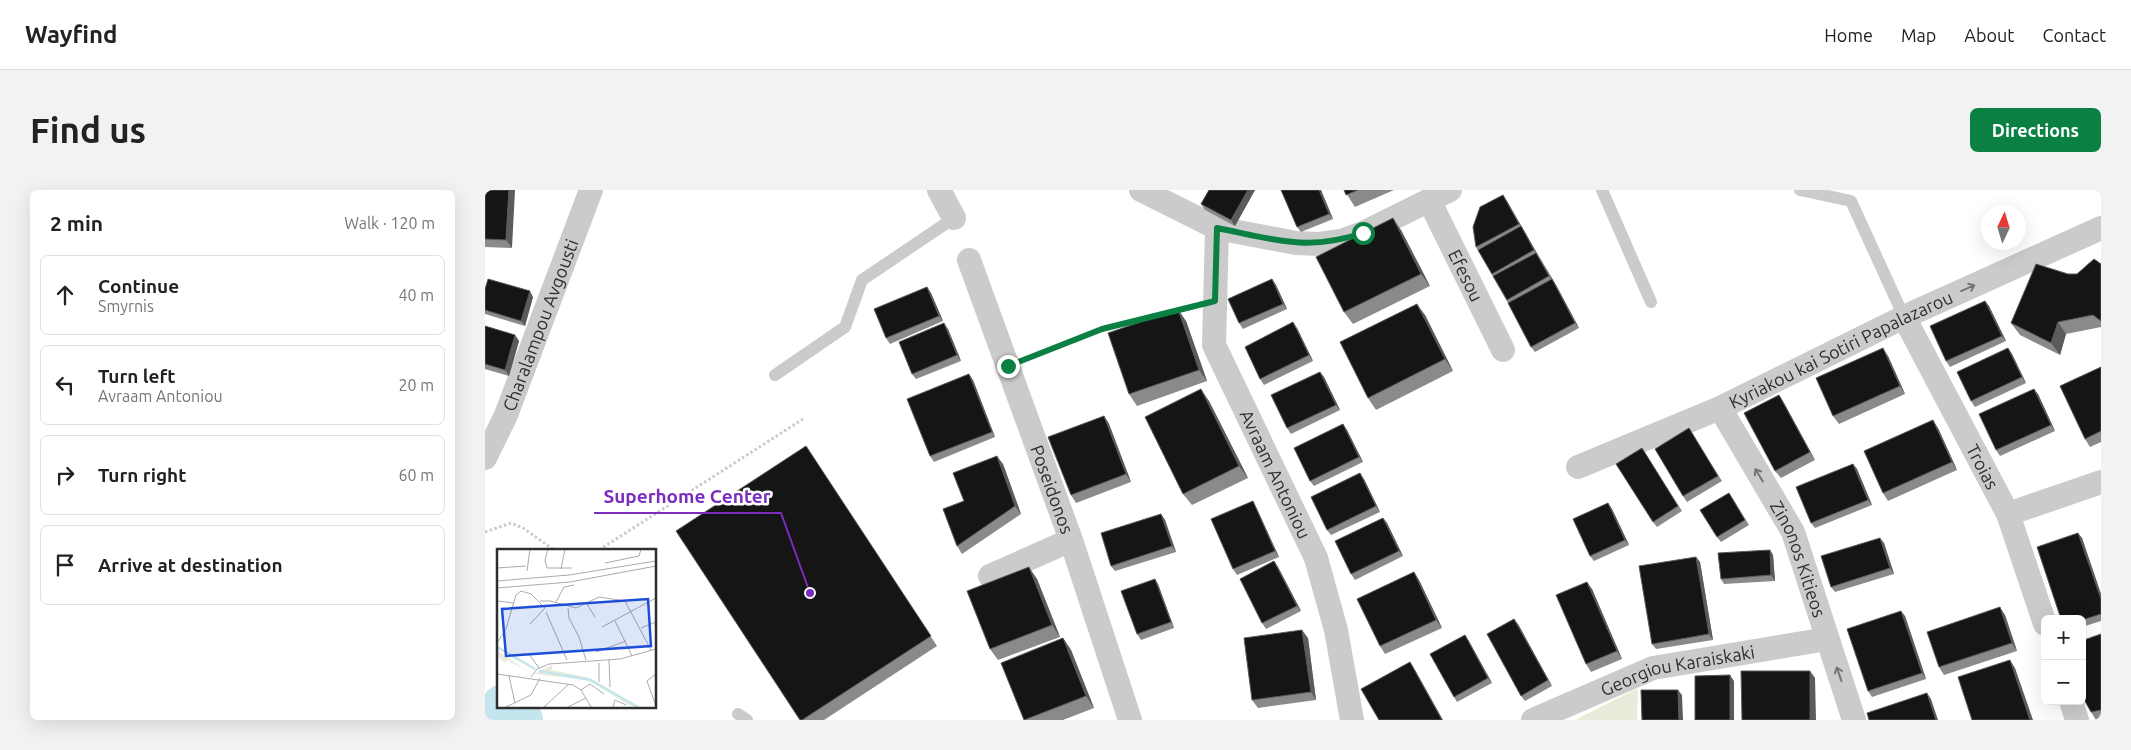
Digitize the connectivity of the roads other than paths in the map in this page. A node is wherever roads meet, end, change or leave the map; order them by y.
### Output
1 (591, 190) edge
2 (939, 190) edge
3 (1141, 190) edge
4 (1450, 190) edge
5 (1602, 190) edge
6 (1800, 190) edge
7 (1429, 200) junction
8 (954, 218) joint
9 (1217, 228) junction
10 (2101, 228) edge
11 (969, 260) dead end
12 (1651, 302) dead end
13 (1904, 317) junction
14 (1503, 350) dead end
15 (775, 376) dead end
16 (1720, 408) junction
17 (485, 458) edge
18 (1577, 467) dead end
19 (2101, 482) edge
20 (2007, 514) junction
21 (1071, 540) junction
22 (990, 576) dead end
23 (2042, 615) edge
24 (1827, 639) junction
25 (2072, 705) edge
26 (739, 720) edge
27 (747, 720) edge
28 (1130, 720) edge
29 (1352, 720) edge
30 (1533, 720) edge
31 (1854, 720) edge
32 (2077, 720) edge

1 - 17 street, Charalampou Avgousti
2 - 8 street
3 - 9 street
4 - 7 street
5 - 12 lane
6 - 13 lane
7 - 9 street
7 - 14 street, Efesou
8 - 15 lane
9 - 29 street, Avraam Antoniou
13 -> 10 street, Kyriakou kai Sotiri Papalazarou
11 - 21 street, Poseidonos
13 - 16 street, Kyriakou kai Sotiri Papalazarou
13 - 20 street, Troias
16 - 18 street, Kyriakou kai Sotiri Papalazarou
24 -> 16 street, Zinonos Kitieos
19 - 20 street
20 - 23 street, Troias
21 - 22 street
21 - 28 street, Poseidonos
24 - 30 street, Georgiou Karaiskaki
31 -> 24 street, Zinonos Kitieos
25 - 32 street
26 - 27 lane

